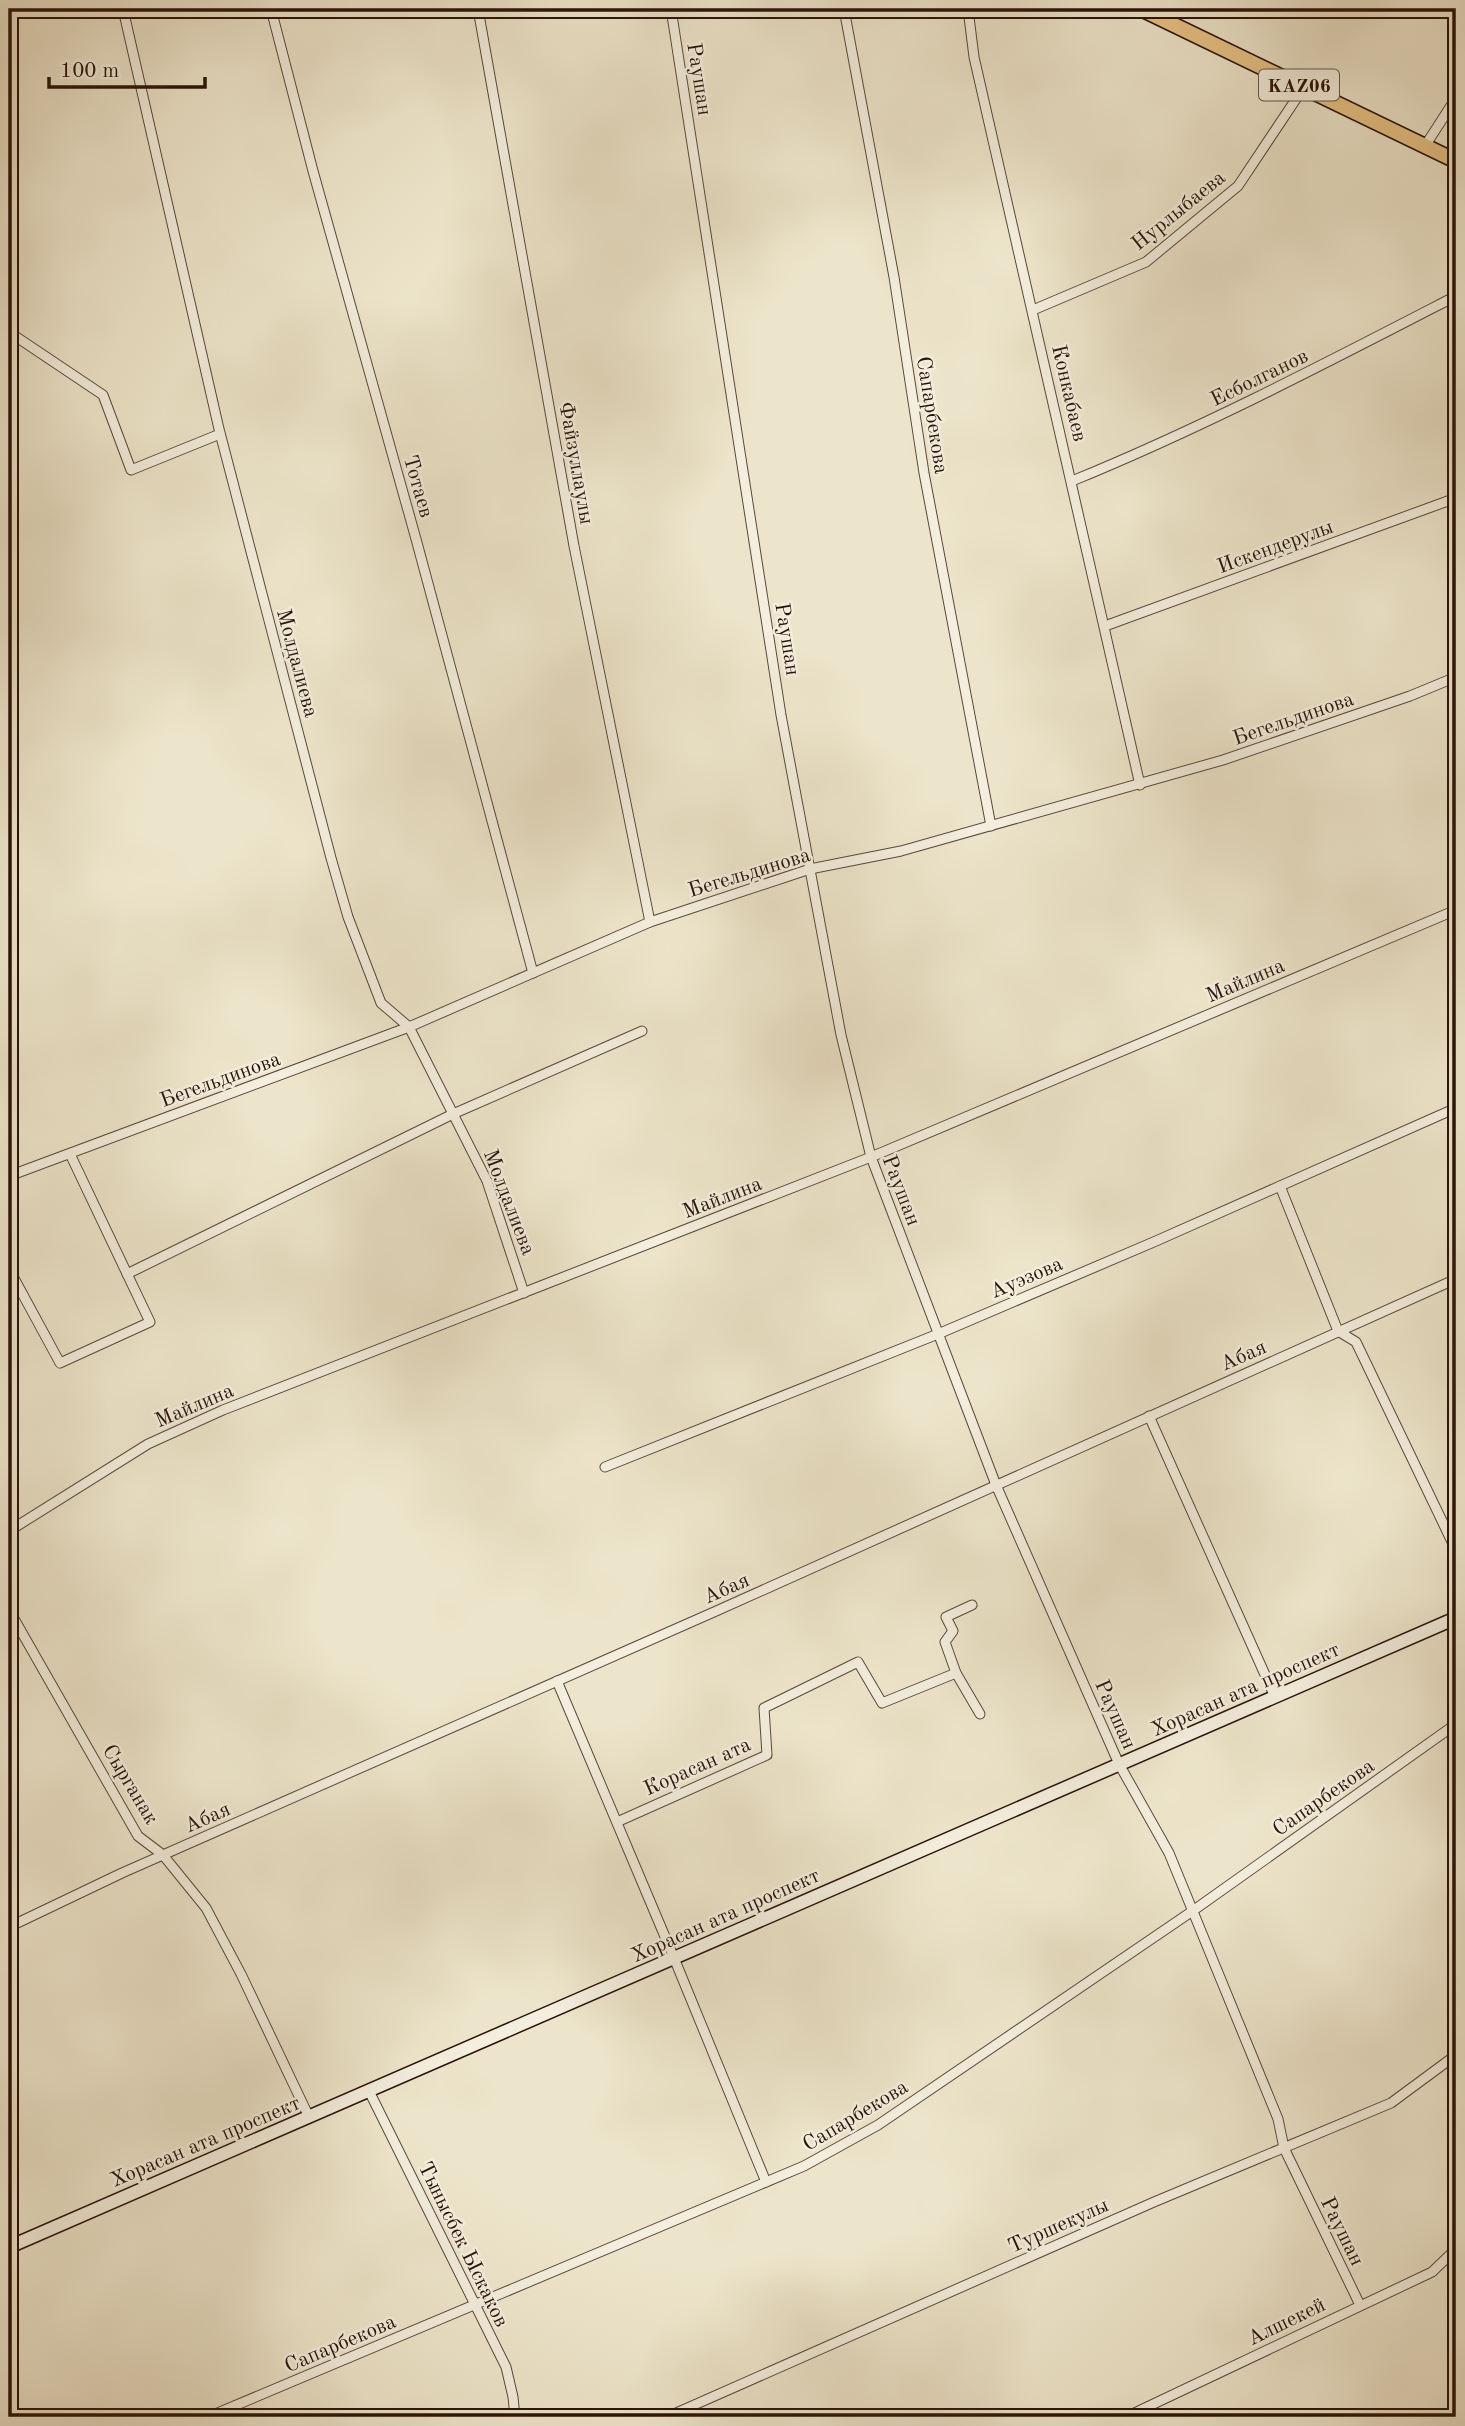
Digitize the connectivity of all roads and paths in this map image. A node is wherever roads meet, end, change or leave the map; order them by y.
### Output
1 (123, 9) edge
2 (271, 9) edge
3 (478, 9) edge
4 (671, 9) edge
5 (844, 9) edge
6 (968, 9) edge
7 (1141, 9) edge
8 (1304, 87) junction
9 (1456, 98) edge
10 (1425, 146) junction
11 (1456, 161) edge
12 (1456, 296) edge
13 (1033, 310) junction
14 (9, 332) edge
15 (220, 434) junction
16 (1072, 481) junction
17 (1456, 498) edge
18 (1105, 626) junction
19 (1456, 677) edge
20 (1140, 785) junction
21 (991, 826) junction
22 (810, 869) junction
23 (1456, 910) edge
24 (650, 922) junction
25 (533, 973) junction
26 (409, 1027) junction
27 (642, 1031) dead end
28 (1456, 1108) edge
29 (453, 1114) junction
30 (70, 1154) junction
31 (871, 1157) junction
32 (9, 1176) edge
33 (1280, 1186) junction
34 (9, 1269) edge
35 (127, 1273) junction
36 (1456, 1279) edge
37 (524, 1293) junction
38 (1338, 1331) junction
39 (939, 1334) junction
40 (1149, 1416) junction
41 (605, 1467) dead end
42 (996, 1485) junction
43 (9, 1531) edge
44 (1456, 1550) edge
45 (972, 1605) dead end
46 (9, 1610) edge
47 (1456, 1618) edge
48 (956, 1672) junction
49 (557, 1681) junction
50 (1275, 1697) junction
51 (980, 1714) dead end
52 (1456, 1724) edge
53 (1119, 1765) junction
54 (617, 1822) junction
55 (163, 1855) junction
56 (1194, 1910) junction
57 (9, 1927) edge
58 (674, 1958) junction
59 (1456, 2055) edge
60 (369, 2091) junction
61 (309, 2117) junction
62 (1284, 2148) junction
63 (766, 2182) junction
64 (9, 2247) edge
65 (1456, 2249) edge
66 (475, 2305) junction
67 (1360, 2305) junction
68 (208, 2417) edge
69 (515, 2417) edge
70 (667, 2417) edge
71 (1126, 2417) edge

1 - 15 street, Молдалиева
2 - 25 street, Тотаев
3 - 24 street, Файзуллаулы
4 - 22 street, Раушан
5 - 21 street, Сапарбекова
6 - 13 street, Конкабаев
7 - 8 main road, KAZ06
8 - 10 main road, KAZ06
8 - 13 street, Нурлыбаева
9 - 10 street
10 - 11 main road, KAZ06
12 - 16 street, Есболганов
13 - 16 street, Конкабаев
14 - 15 street
15 - 26 street, Молдалиева
16 - 18 street, Конкабаев
17 - 18 street, Искендерулы
18 - 20 street, Конкабаев
19 - 20 street, Бегельдинова
20 - 21 street, Бегельдинова
21 - 22 street, Бегельдинова
22 - 24 street, Бегельдинова
22 - 31 street, Раушан
23 - 31 street, Майлина
24 - 25 street, Бегельдинова
25 - 26 street, Бегельдинова
26 - 29 street, Молдалиева
26 - 30 street, Бегельдинова
27 - 29 street
28 - 33 street, Ауэзова
29 - 35 street
29 - 37 street, Молдалиева
30 - 32 street, Бегельдинова
30 - 35 street
31 - 37 street, Майлина
31 - 39 street, Раушан
33 - 38 street
33 - 39 street, Ауэзова
34 - 35 street
36 - 38 street, Абая
37 - 43 street, Майлина
38 - 40 street, Абая
38 - 44 street
39 - 41 street, Ауэзова
39 - 42 street, Раушан
40 - 42 street, Абая
40 - 50 street
42 - 49 street, Абая
42 - 53 street, Раушан
45 - 48 street
46 - 55 street, Сырганак
47 - 50 main road, Хорасан ата проспект
48 - 51 street
48 - 54 street, Корасан ата
49 - 54 street
49 - 55 street, Абая
50 - 53 main road, Хорасан ата проспект
52 - 56 street, Сапарбекова
53 - 56 street, Раушан
53 - 58 main road, Хорасан ата проспект
54 - 58 street
55 - 57 street, Абая
55 - 61 street, Сырганак
56 - 62 street, Раушан
56 - 63 street, Сапарбекова
58 - 60 main road, Хорасан ата проспект
58 - 63 street
59 - 62 street, Туршекулы
60 - 61 main road, Хорасан ата проспект
60 - 66 street, Тынысбек Ыскаков
61 - 64 main road, Хорасан ата проспект
62 - 67 street, Раушан
62 - 70 street, Туршекулы
63 - 66 street, Сапарбекова
65 - 67 street, Алшекей
66 - 68 street, Сапарбекова
66 - 69 street, Тынысбек Ыскаков
67 - 71 street, Алшекей

